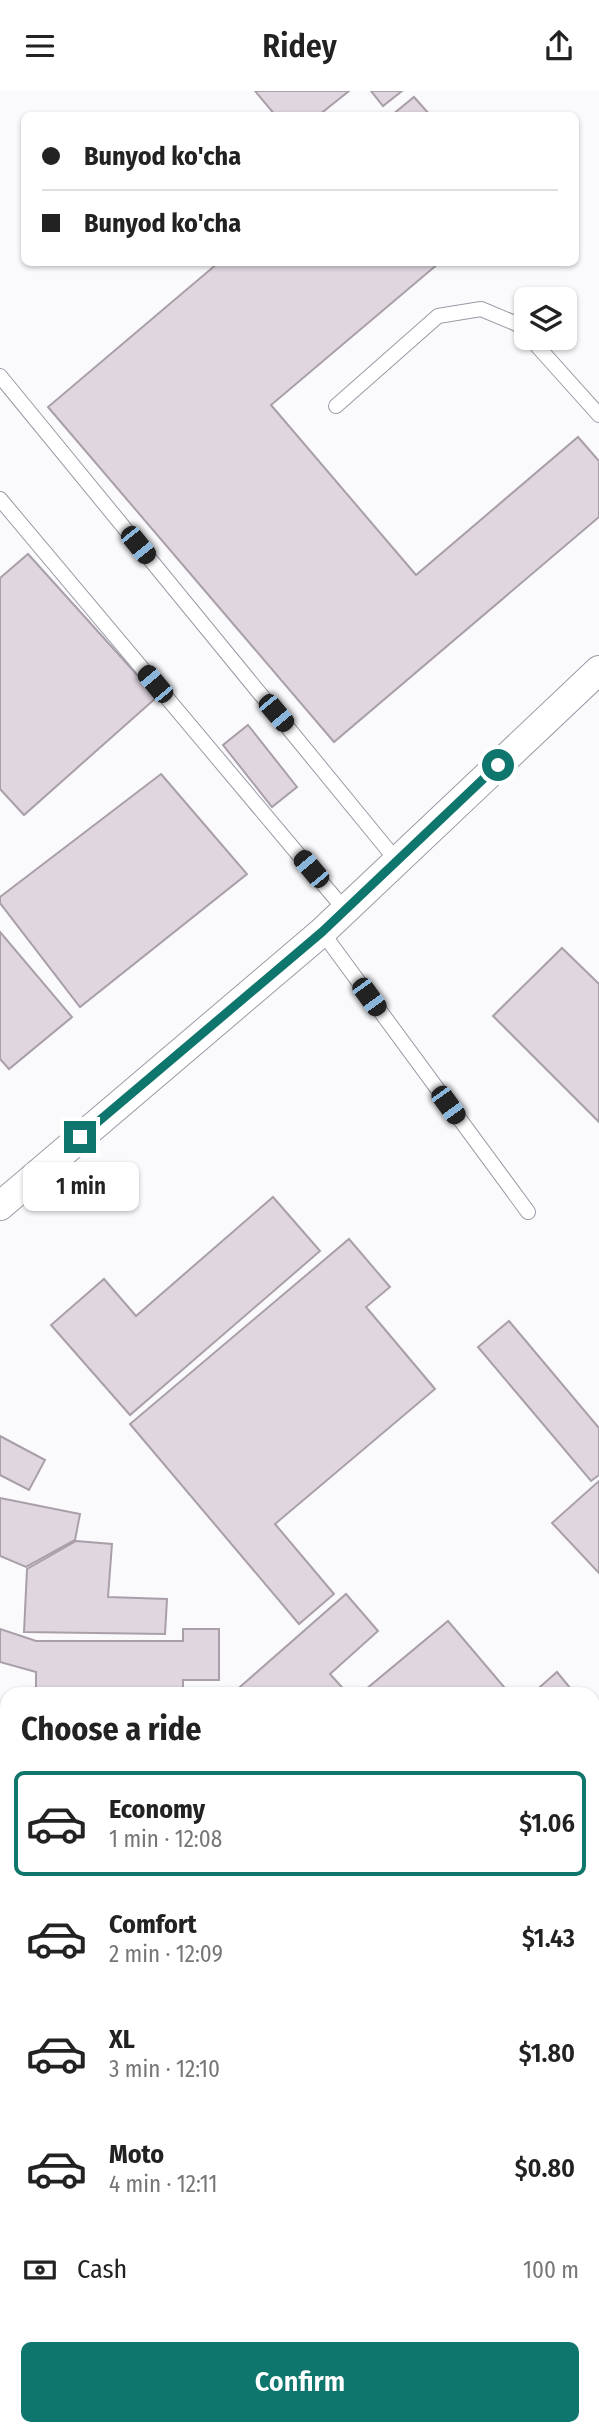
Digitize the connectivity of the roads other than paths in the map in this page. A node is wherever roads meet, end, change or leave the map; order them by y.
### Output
1 (514, 323) edge
2 (541, 350) edge
3 (0, 376) edge
4 (336, 406) dead end
5 (599, 415) edge
6 (0, 499) edge
7 (599, 670) edge
8 (397, 861) junction
9 (345, 910) junction
10 (322, 932) junction
11 (0, 1206) edge
12 (528, 1212) dead end

1 - 4 lane
2 - 5 lane
3 - 8 lane
6 - 9 lane
7 - 8 street
8 - 9 street
9 - 10 street
10 - 11 street
10 - 12 lane

